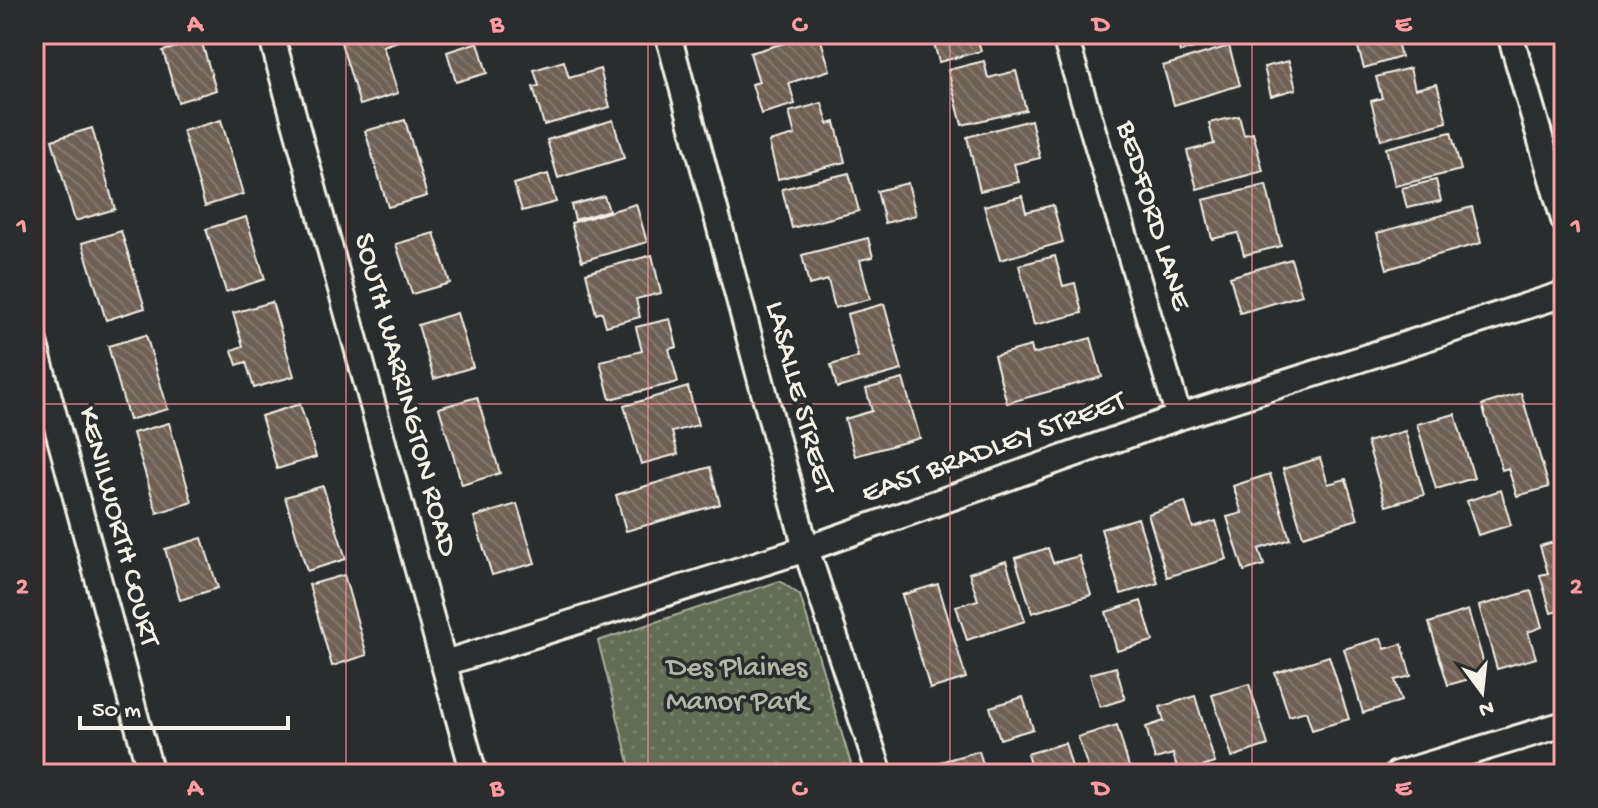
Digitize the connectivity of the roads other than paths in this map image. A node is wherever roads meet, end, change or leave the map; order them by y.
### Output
1 (271, 34) edge
2 (668, 34) edge
3 (1064, 34) edge
4 (1510, 34) edge
5 (1564, 220) edge
6 (1564, 294) edge
7 (34, 342) edge
8 (1179, 417) junction
9 (806, 549) junction
10 (445, 663) junction
11 (1564, 724) edge
12 (151, 774) edge
13 (474, 774) edge
14 (880, 774) edge
15 (1397, 774) edge

1 - 10 street, SOUTH WARRINGTON ROAD
2 - 9 street, LASALLE STREET
3 - 8 street, BEDFORD LANE
4 - 5 street
6 - 8 street, EAST BRADLEY STREET
7 - 12 street, KENILWORTH COURT
8 - 9 street, EAST BRADLEY STREET
9 - 10 street, EAST BRADLEY STREET
9 - 14 street, LASALLE STREET
10 - 13 street, SOUTH WARRINGTON ROAD
11 - 15 street

